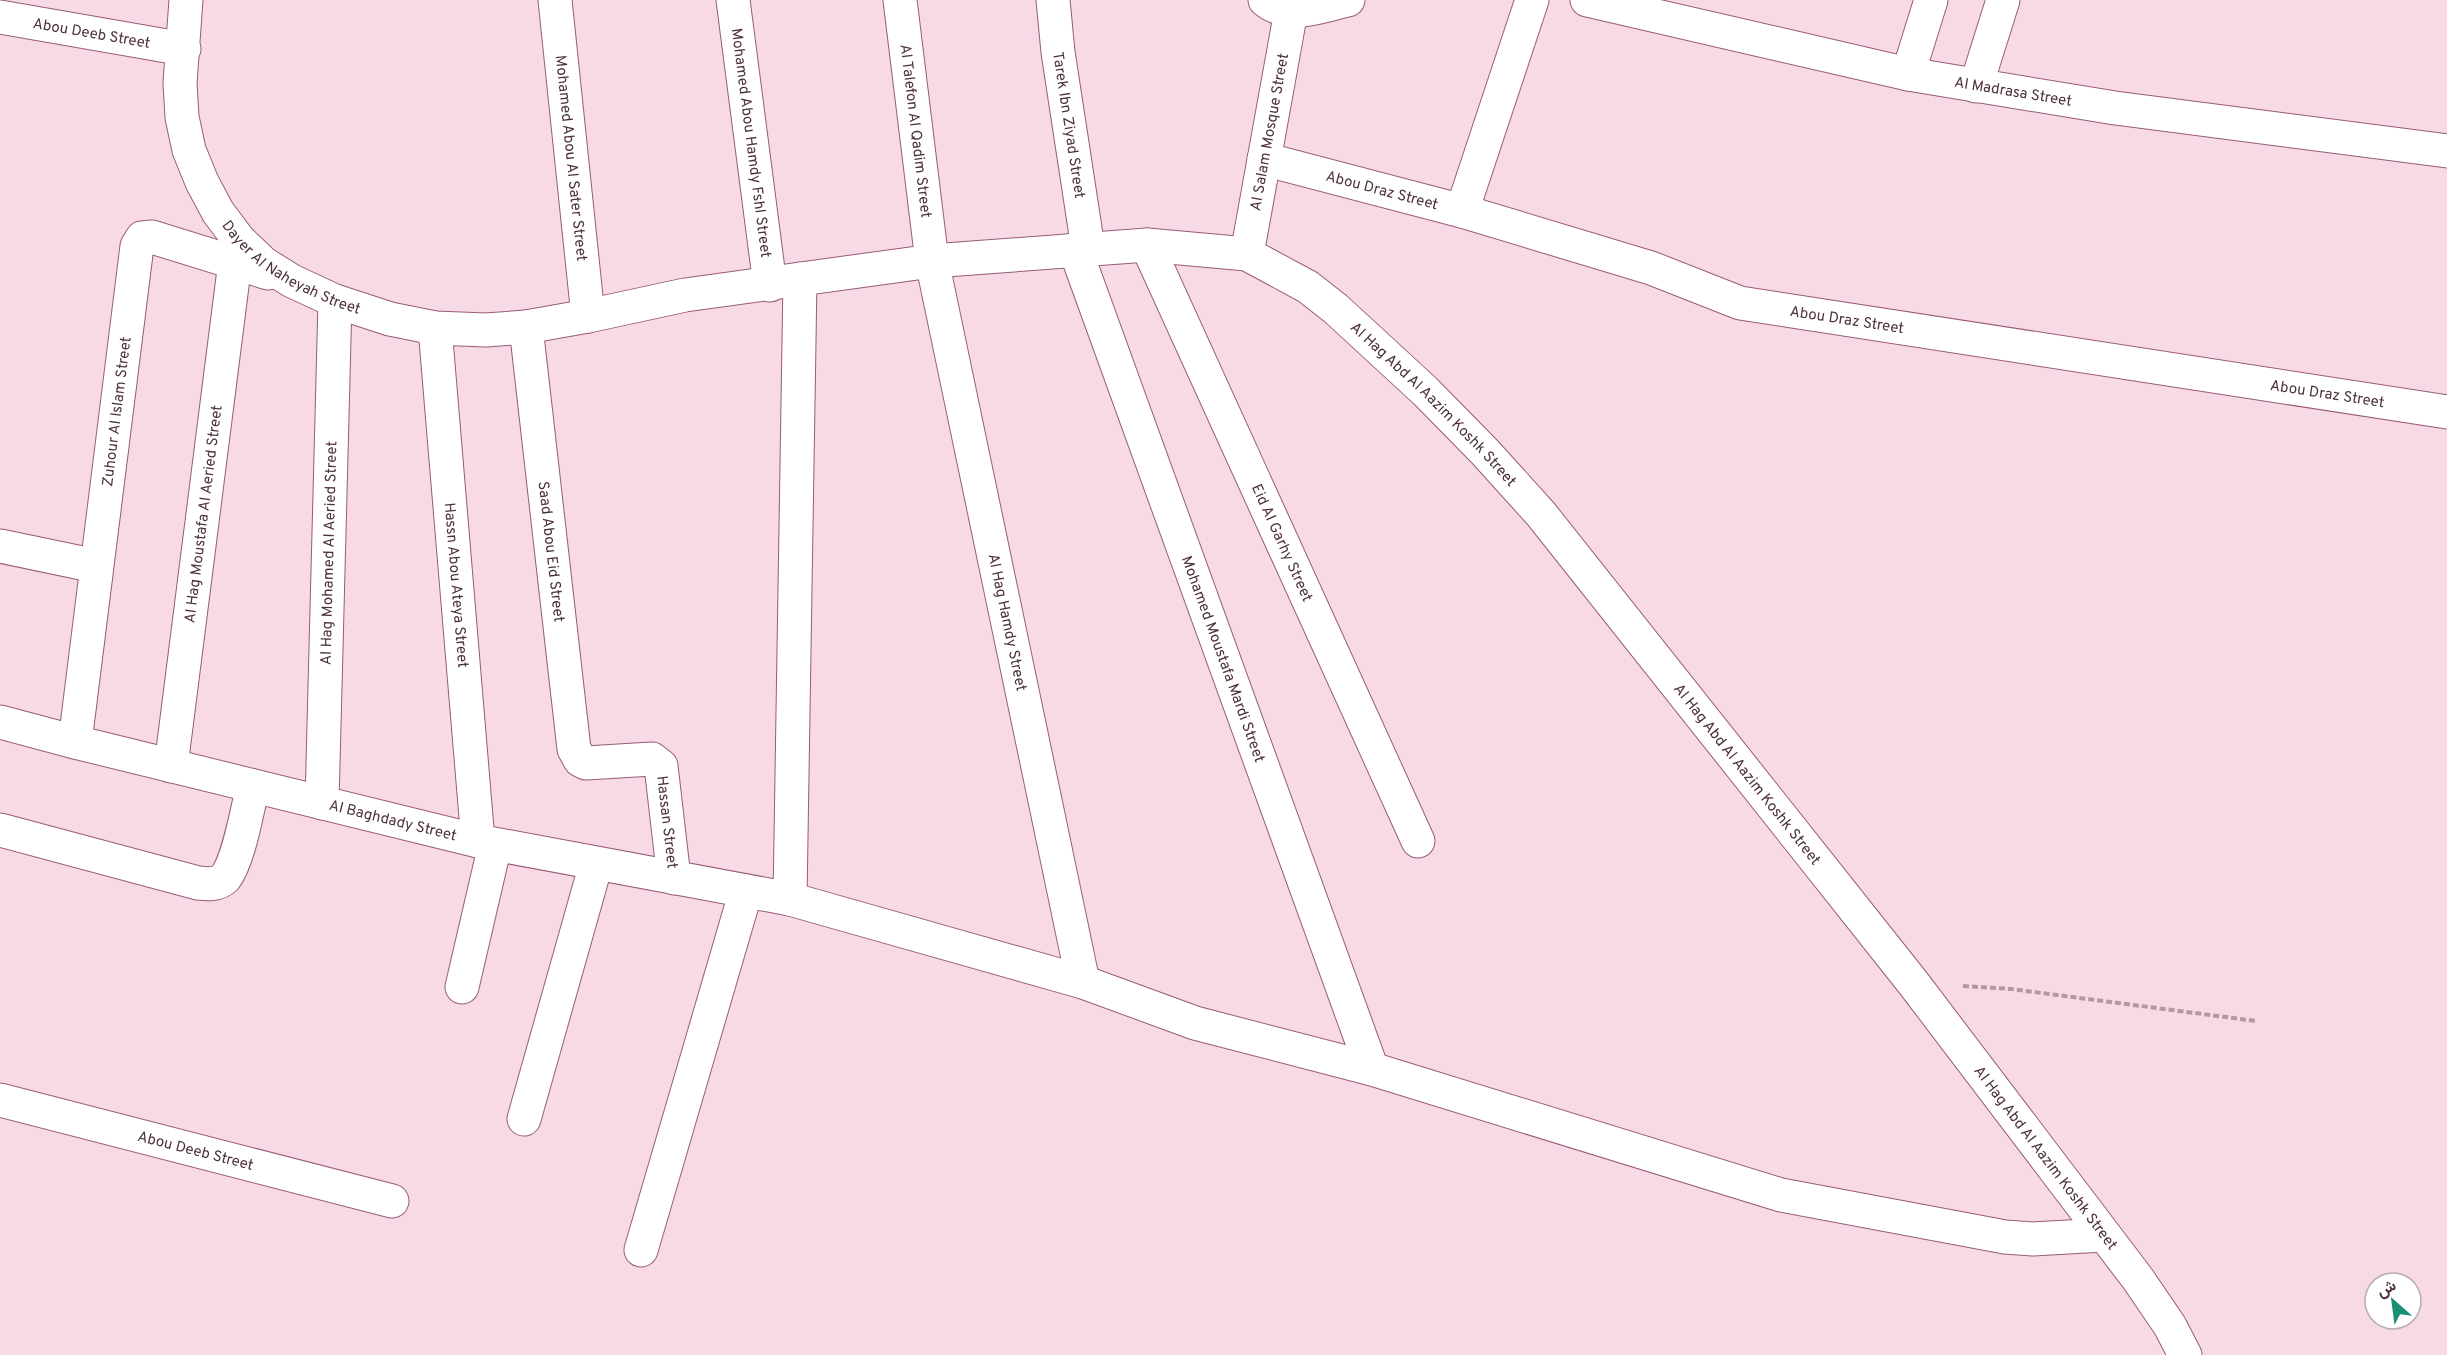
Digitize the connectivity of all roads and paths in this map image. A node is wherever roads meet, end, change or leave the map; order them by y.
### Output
1 (186, 0) edge
2 (555, 0) edge
3 (733, 0) edge
4 (900, 0) edge
5 (1053, 0) edge
6 (1348, 0) edge
7 (1532, 0) edge
8 (1587, 0) edge
9 (1931, 0) edge
10 (2002, 0) edge
11 (1624, 4) edge
12 (1278, 5) edge
13 (0, 17) edge
14 (184, 49) junction
15 (1908, 74) junction
16 (1976, 86) junction
17 (2447, 152) edge
18 (1264, 159) junction
19 (1462, 211) junction
20 (1147, 245) junction
21 (1081, 249) junction
22 (1247, 254) junction
23 (932, 261) junction
24 (236, 262) junction
25 (292, 281) junction
26 (785, 282) junction
27 (335, 301) junction
28 (588, 316) junction
29 (526, 327) junction
30 (435, 328) junction
31 (2447, 412) edge
32 (0, 546) edge
33 (96, 566) junction
34 (0, 722) edge
35 (75, 742) junction
36 (593, 763) joint
37 (171, 766) junction
38 (253, 786) junction
39 (322, 803) junction
40 (0, 830) edge
41 (1418, 841) dead end
42 (487, 843) junction
43 (596, 864) junction
44 (674, 878) junction
45 (746, 891) junction
46 (790, 899) junction
47 (1083, 982) junction
48 (1914, 984) junction
49 (462, 987) dead end
50 (2256, 1022) dead end
51 (1372, 1069) junction
52 (0, 1100) edge
53 (524, 1119) dead end
54 (392, 1201) dead end
55 (2103, 1235) junction
56 (642, 1250) dead end
57 (2185, 1355) edge

1 - 14 street, Dayer Al Naheyah Street
2 - 28 street, Mohamed Abou Al Sater Street
3 - 26 street, Mohamed Abou Hamdy Fshl Street
4 - 23 street, Al Talefon Al Qadim Street
5 - 21 street, Tarek Ibn Ziyad Street
6 - 12 street
7 - 19 street
8 - 11 street, Al Madrasa Street
9 - 15 street
10 - 16 street
11 - 15 street, Al Madrasa Street
12 - 18 street, Al Salam Mosque Street
13 - 14 street, Abou Deeb Street
14 - 25 street, Dayer Al Naheyah Street
15 - 16 street, Al Madrasa Street
16 - 17 street, Al Madrasa Street
18 - 19 street, Abou Draz Street
18 - 22 street, Al Salam Mosque Street
19 - 31 street, Abou Draz Street
20 - 21 street, Dayer Al Naheyah Street
20 - 22 street, Dayer Al Naheyah Street
20 - 41 street, Eid Al Garhy Street
21 - 23 street, Dayer Al Naheyah Street
21 - 51 street, Mohamed Moustafa Mardi Street
22 - 48 street, Al Hag Abd Al Aazim Koshk Street
23 - 26 street, Dayer Al Naheyah Street
23 - 47 street, Al Hag Hamdy Street
24 - 25 street, Zuhour Al Islam Street
24 - 33 street, Zuhour Al Islam Street
24 - 37 street, Al Hag Moustafa Al Aeried Street
25 - 27 street, Dayer Al Naheyah Street
26 - 28 street, Dayer Al Naheyah Street
26 - 46 street, Mohamed Abou Hamdy Fshl Street
27 - 30 street, Dayer Al Naheyah Street
27 - 39 street, Al Hag Mohamed Al Aeried Street
28 - 29 street, Dayer Al Naheyah Street
29 - 30 street, Dayer Al Naheyah Street
29 - 36 street, Saad Abou Eid Street
30 - 42 street, Hassn Abou Ateya Street
32 - 33 street
33 - 35 street, Zuhour Al Islam Street
34 - 35 street, Al Baghdady Street
35 - 37 street, Al Baghdady Street
36 - 44 street, Hassan Street
37 - 38 street, Al Baghdady Street
38 - 39 street, Al Baghdady Street
38 - 40 street
39 - 42 street, Al Baghdady Street
42 - 43 street, Al Baghdady Street
42 - 49 street, Hassn Abou Ateya Street
43 - 44 street, Al Baghdady Street
43 - 53 street
44 - 45 street, Al Baghdady Street
45 - 46 street, Al Baghdady Street
45 - 56 street
46 - 47 street, Al Baghdady Street
47 - 51 street, Al Baghdady Street
48 - 50 path
48 - 55 street, Al Hag Abd Al Aazim Koshk Street
51 - 55 street, Al Baghdady Street
52 - 54 street, Abou Deeb Street
55 - 57 street, Al Hag Abd Al Aazim Koshk Street

